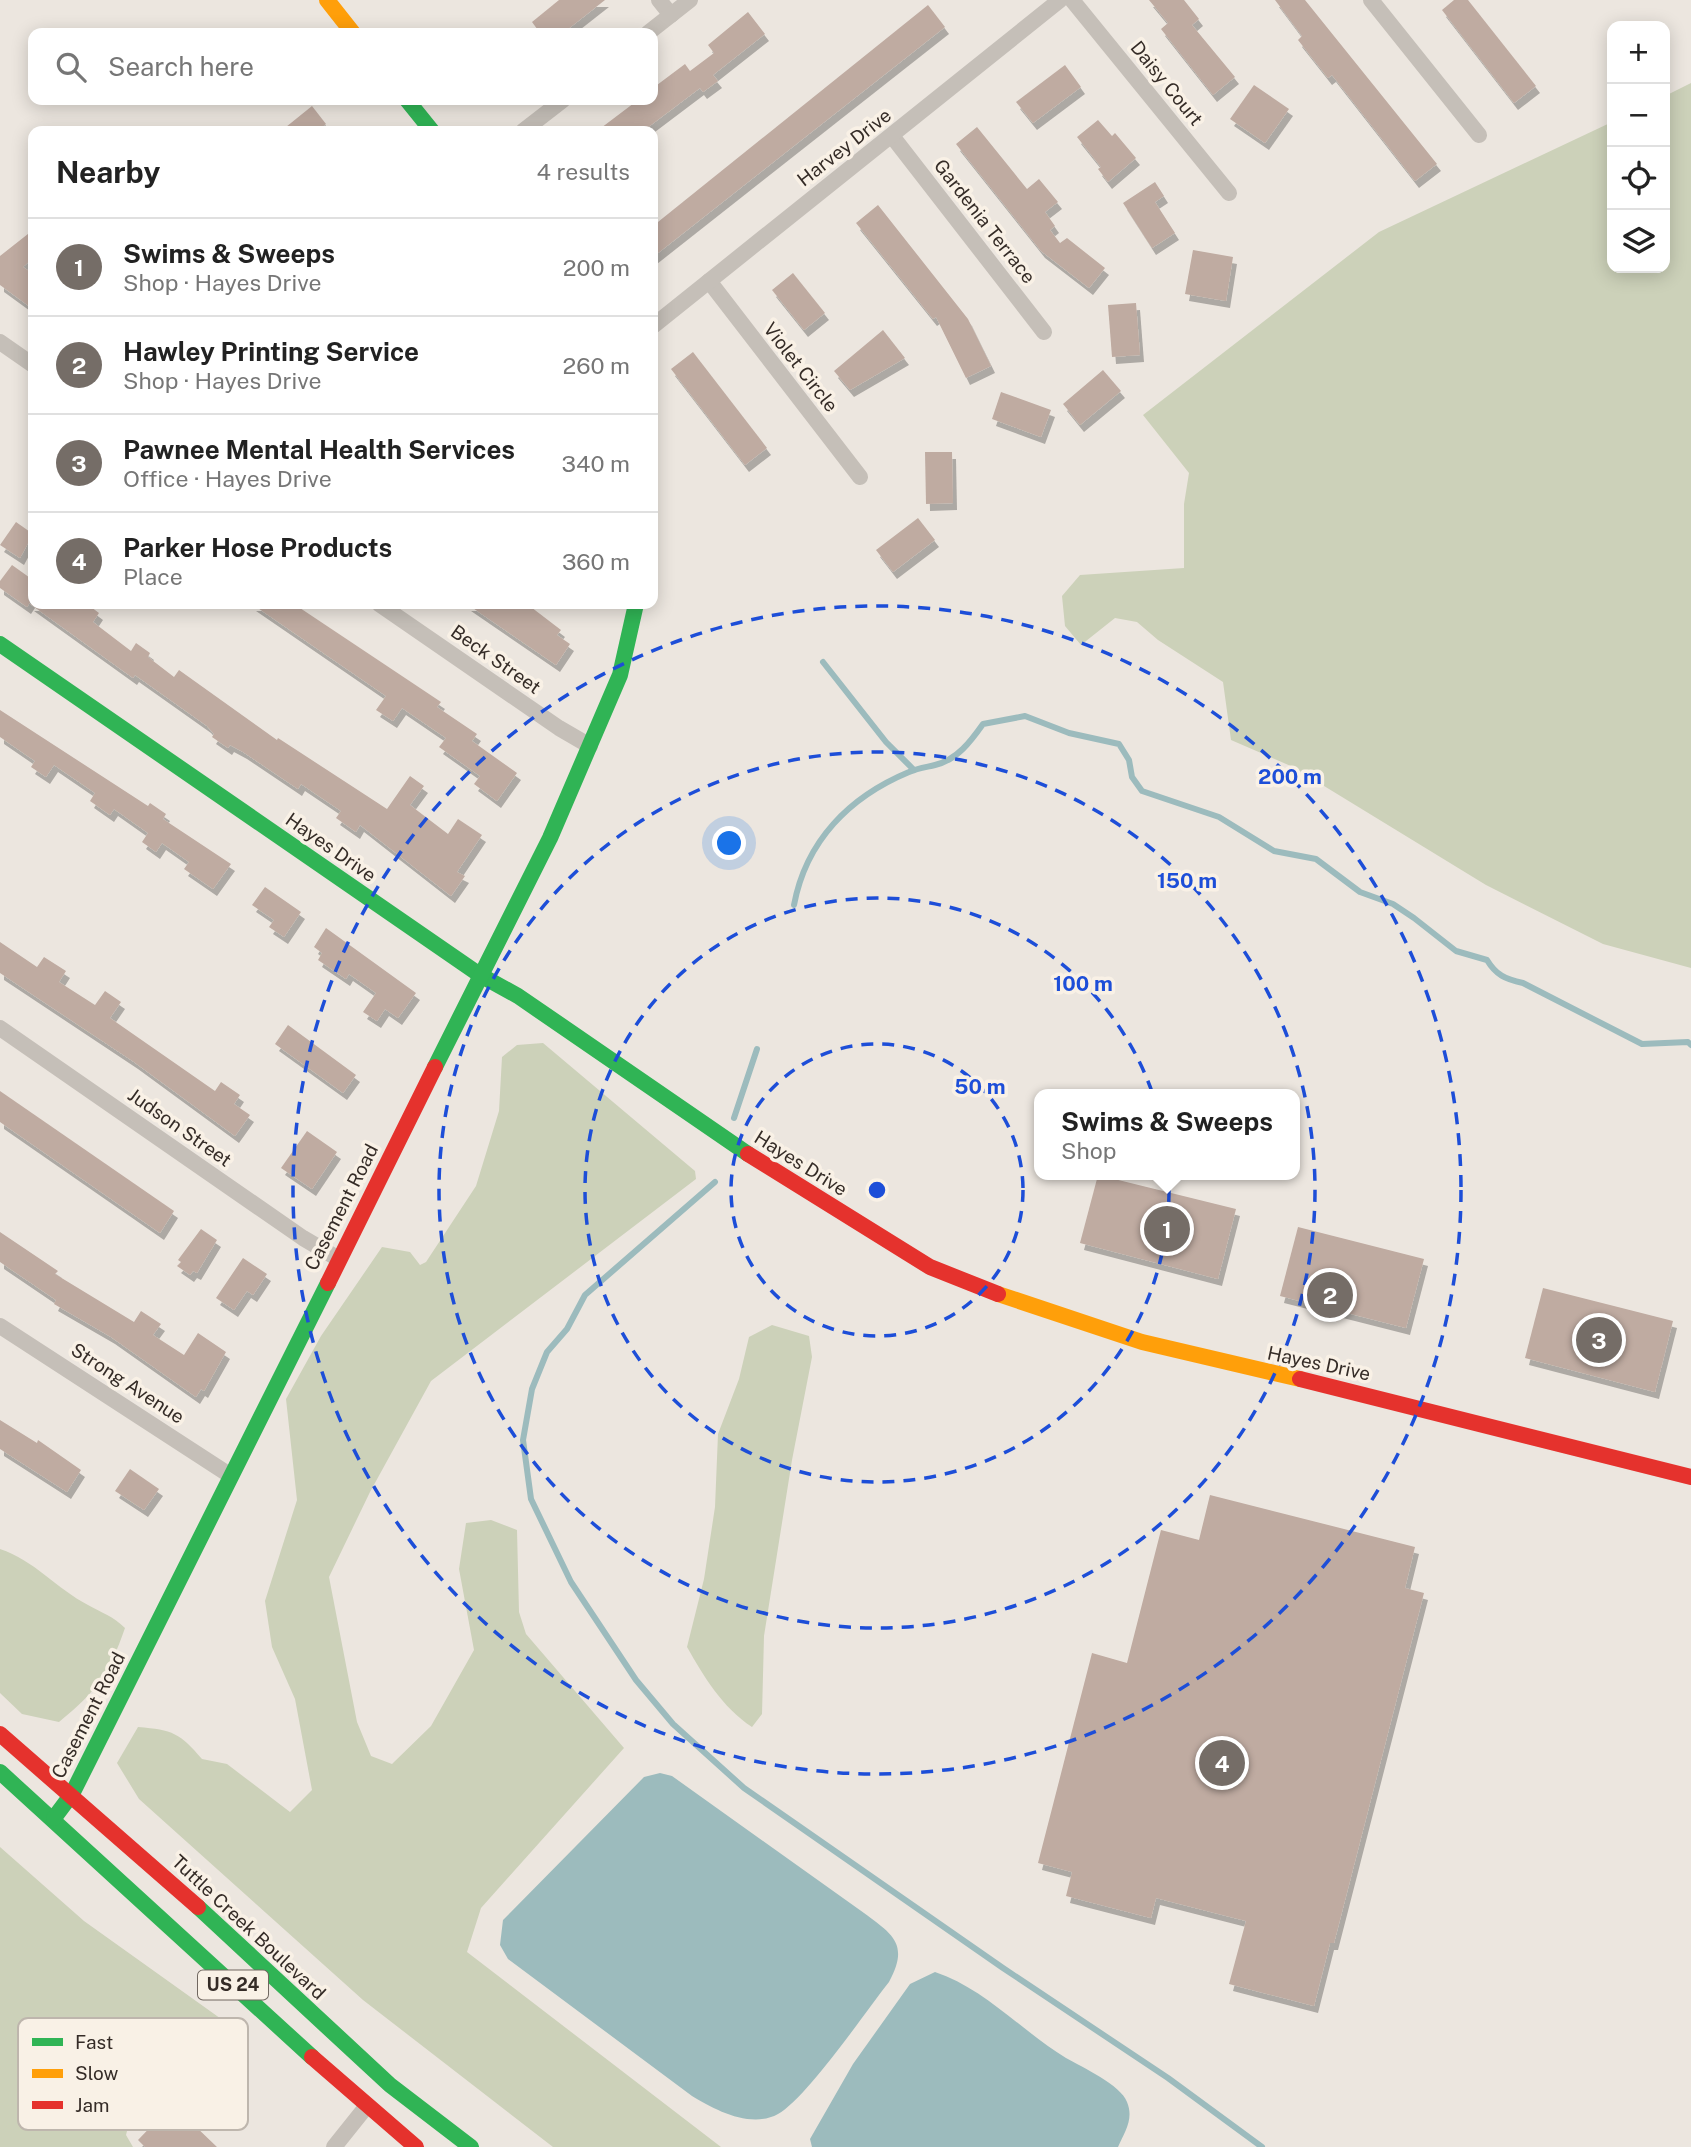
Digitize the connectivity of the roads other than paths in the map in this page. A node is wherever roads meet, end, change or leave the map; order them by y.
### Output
1 (327, 0) edge
2 (659, 0) edge
3 (690, 0) edge
4 (1060, 0) edge
5 (1072, 0) edge
6 (1371, 0) edge
7 (671, 15) junction
8 (349, 28) edge
9 (654, 28) edge
10 (411, 105) edge
11 (557, 105) edge
12 (428, 126) edge
13 (529, 126) edge
14 (1479, 135) dead end
15 (892, 136) junction
16 (1230, 193) dead end
17 (709, 281) junction
18 (658, 322) edge
19 (1044, 332) dead end
20 (0, 342) edge
21 (28, 362) edge
22 (860, 477) dead end
23 (386, 609) edge
24 (635, 609) edge
25 (0, 644) edge
26 (590, 746) junction
27 (480, 975) junction
28 (0, 1028) edge
29 (337, 1258) junction
30 (0, 1326) edge
31 (231, 1476) junction
32 (1691, 1477) edge
33 (0, 1734) edge
34 (0, 1772) edge
35 (72, 1794) junction
36 (54, 1818) junction
37 (366, 2107) junction
38 (334, 2147) edge
39 (416, 2147) edge
40 (471, 2147) edge

1 - 8 main road
2 - 7 street
3 - 7 street
4 - 15 street, Harvey Drive
5 - 16 street, Daisy Court
6 - 14 street
7 - 9 street
10 - 12 main road
11 - 13 street
15 - 17 street, Harvey Drive
15 - 19 street, Gardenia Terrace
17 - 18 street, Harvey Drive
17 - 22 street, Violet Circle
20 - 21 street
23 - 26 street, Beck Street
24 - 26 main road, Casement Road
25 - 27 main road, Hayes Drive
26 - 27 main road, Casement Road
27 - 29 main road, Casement Road
27 - 32 main road, Hayes Drive
28 - 29 street, Judson Street
29 - 31 main road, Casement Road
30 - 31 street, Strong Avenue
31 - 35 main road, Casement Road
33 - 35 main road, Tuttle Creek Boulevard / US 24
34 - 36 main road, US 24
35 - 36 main road, Casement Road
35 - 40 main road, Tuttle Creek Boulevard / US 24
36 - 37 main road, US 24
37 - 38 street
37 - 39 main road, US 24

